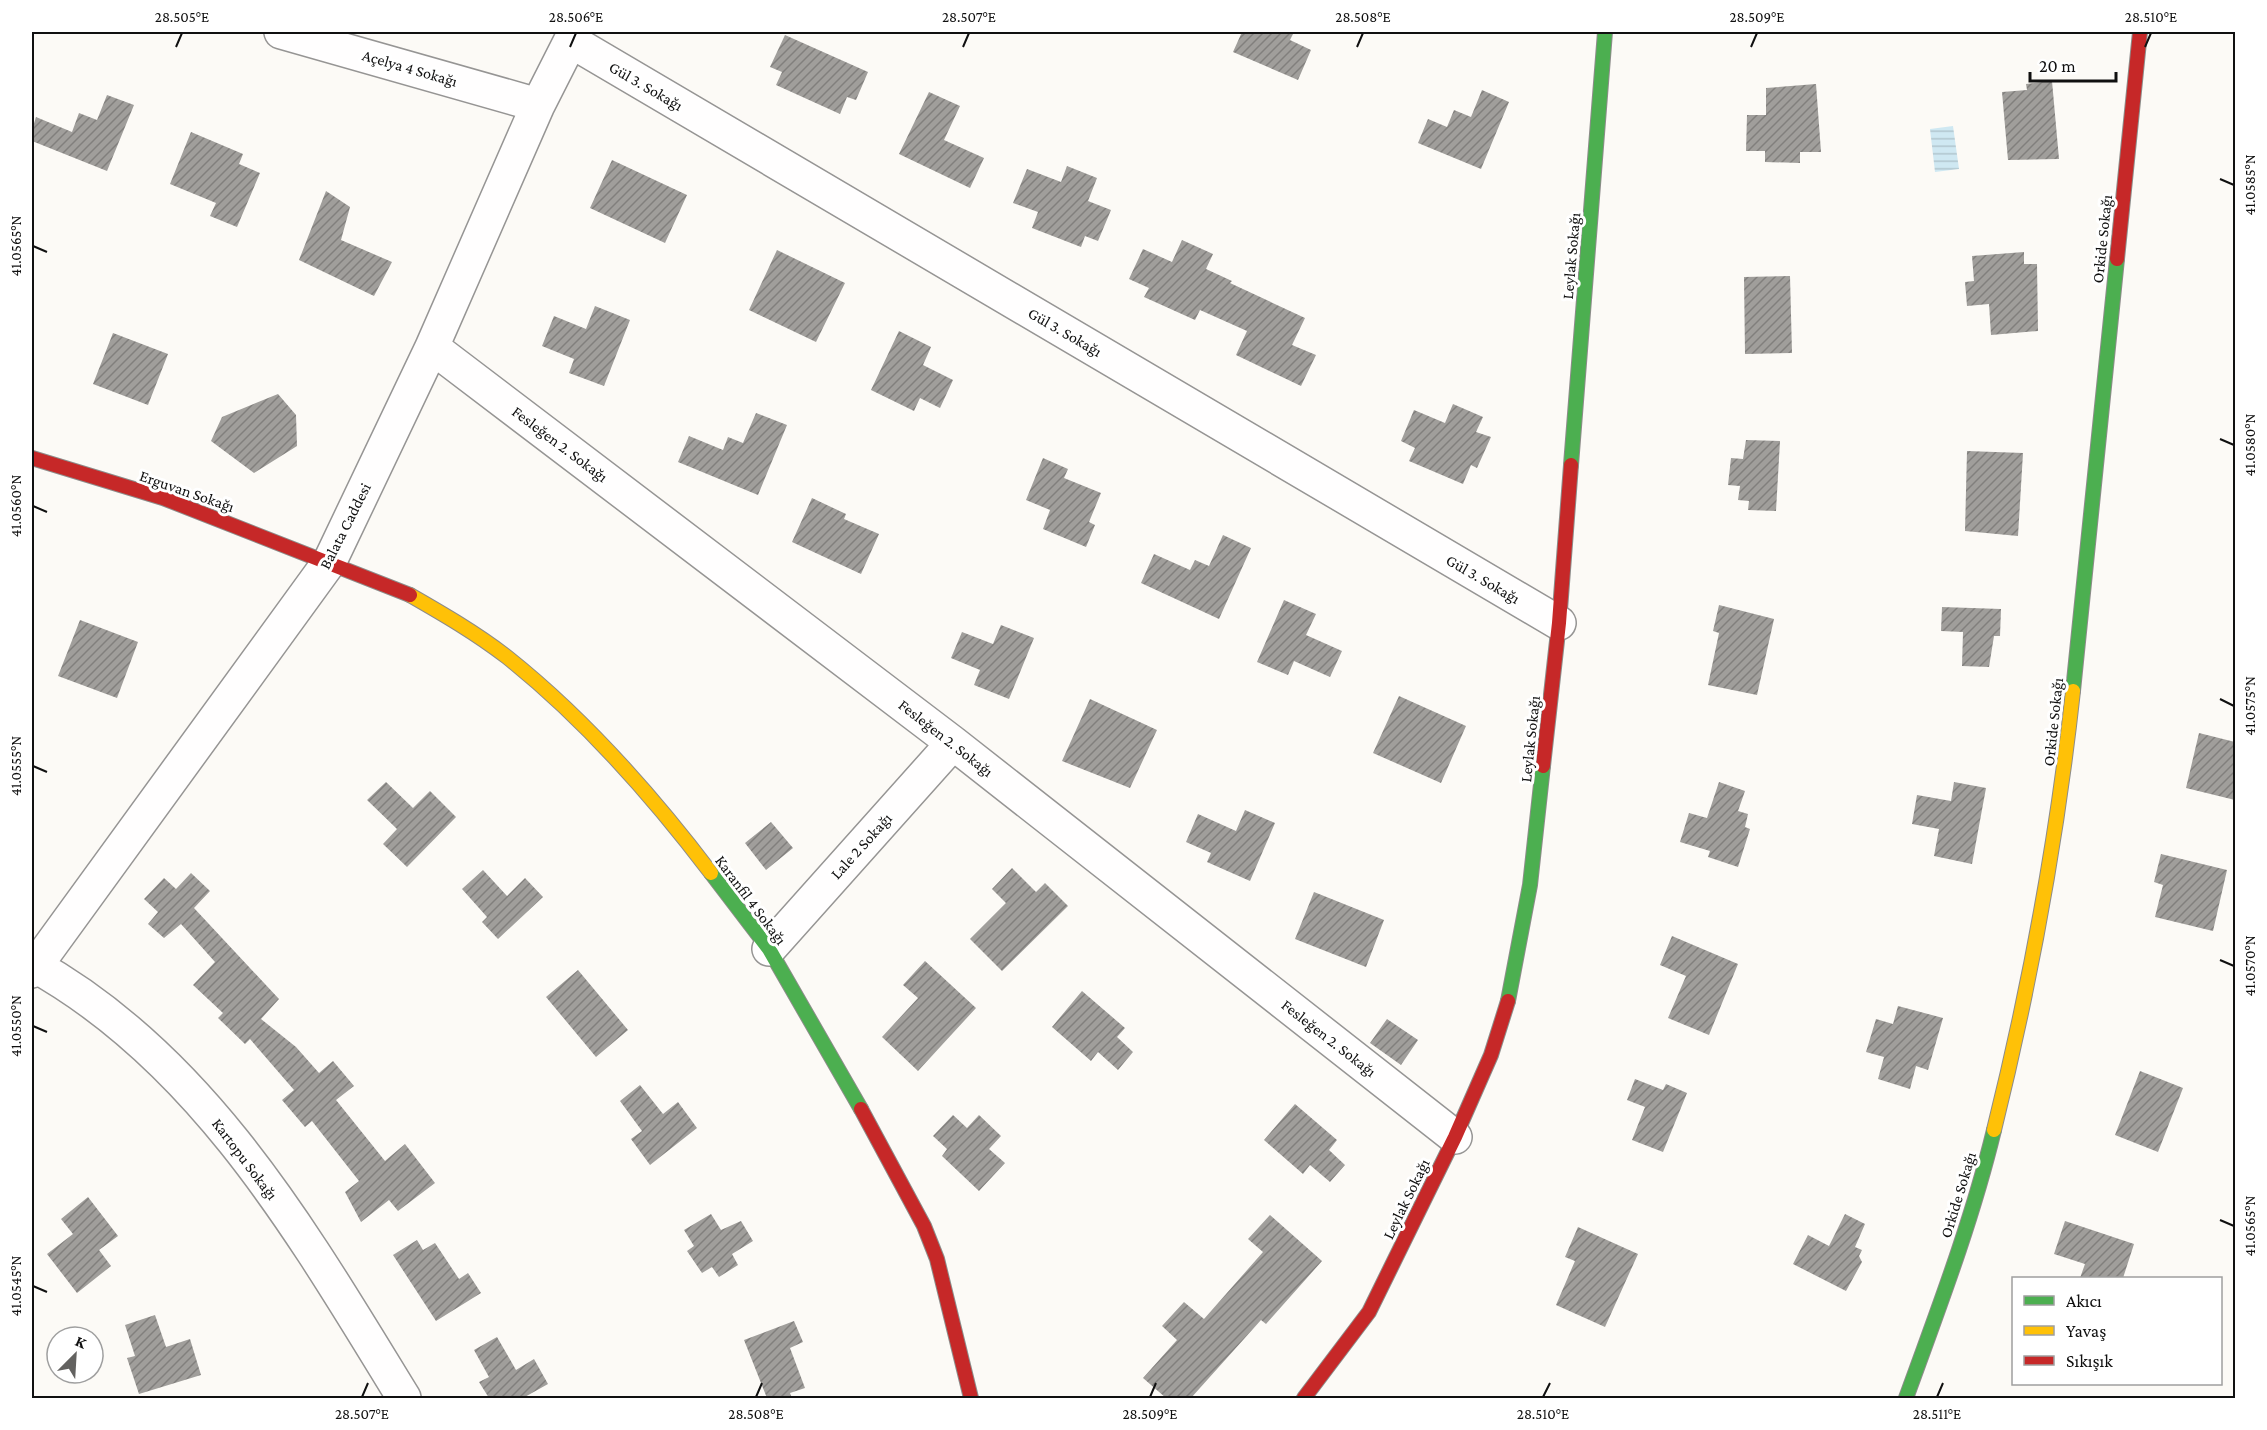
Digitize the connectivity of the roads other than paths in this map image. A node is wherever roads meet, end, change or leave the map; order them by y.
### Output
1 (281, 32) edge
2 (1605, 32) edge
3 (2140, 32) edge
4 (573, 36) edge
5 (538, 105) junction
6 (432, 347) junction
7 (32, 458) edge
8 (330, 561) junction
9 (1559, 623) junction
10 (953, 743) junction
11 (769, 949) junction
12 (33, 967) edge
13 (1455, 1137) junction
14 (404, 1398) edge
15 (971, 1398) edge
16 (1304, 1398) edge
17 (1906, 1398) edge

1 - 5 street, Açelya 4 Sokağı
2 - 9 street, Leylak Sokağı
3 - 17 street, Orkide Sokağı
4 - 5 street, Balata Caddesi
4 - 9 street, Gül 3. Sokağı
5 - 6 street, Balata Caddesi
6 - 8 street, Balata Caddesi
6 - 10 street, Fesleğen 2. Sokağı
7 - 8 street, Erguvan Sokağı
8 - 11 street, Karanfil 4 Sokağı
8 - 12 street, Balata Caddesi
9 - 13 street, Leylak Sokağı
10 - 11 street, Lale 2 Sokağı
10 - 13 street, Fesleğen 2. Sokağı
11 - 15 street, Karanfil 4 Sokağı
12 - 14 street, Kartopu Sokağı
13 - 16 street, Leylak Sokağı

